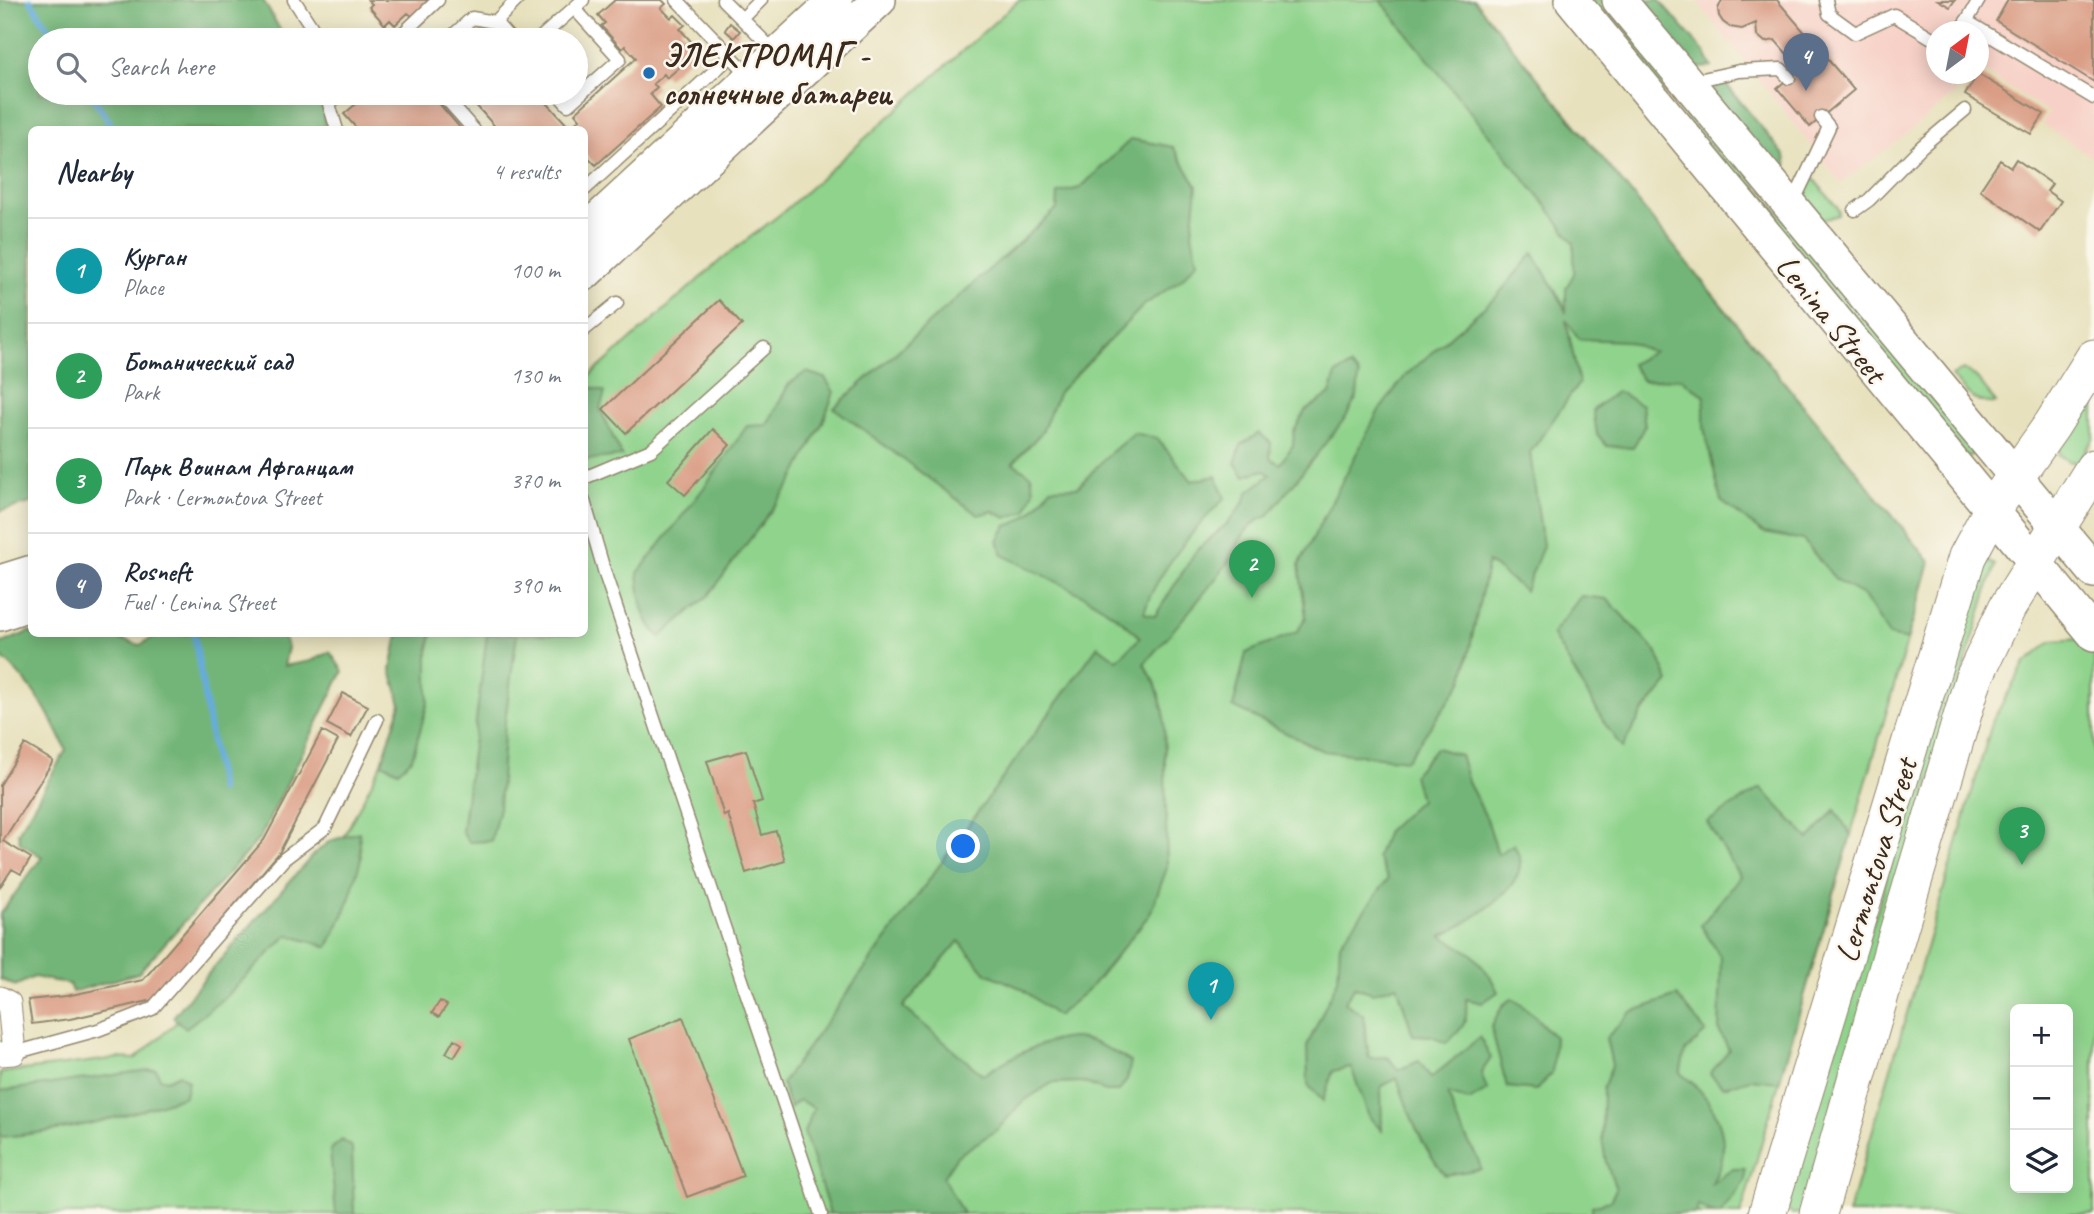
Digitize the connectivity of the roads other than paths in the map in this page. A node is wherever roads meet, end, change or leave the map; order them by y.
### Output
1 (294, 0) edge
2 (438, 0) edge
3 (517, 0) edge
4 (677, 0) edge
5 (723, 0) edge
6 (761, 0) edge
7 (836, 0) edge
8 (880, 0) edge
9 (1572, 0) edge
10 (1619, 0) edge
11 (1826, 0) edge
12 (1979, 0) edge
13 (578, 4) edge
14 (742, 19) junction
15 (1966, 21) edge
16 (495, 22) junction
17 (312, 28) edge
18 (409, 28) edge
19 (461, 28) edge
20 (500, 28) edge
21 (551, 28) edge
22 (1926, 34) edge
23 (1989, 40) edge
24 (778, 55) junction
25 (742, 67) junction
26 (1789, 78) dead end
27 (1688, 82) junction
28 (588, 87) edge
29 (2094, 97) edge
30 (329, 105) edge
31 (452, 105) edge
32 (1965, 110) dead end
33 (1821, 117) dead end
34 (336, 126) edge
35 (470, 126) edge
36 (588, 187) edge
37 (1792, 205) junction
38 (1855, 210) dead end
39 (588, 228) edge
40 (588, 270) edge
41 (617, 303) dead end
42 (588, 327) edge
43 (764, 348) dead end
44 (2094, 358) edge
45 (2094, 468) edge
46 (588, 476) edge
47 (2016, 476) junction
48 (1992, 510) junction
49 (588, 515) edge
50 (2057, 526) junction
51 (2034, 562) junction
52 (2094, 571) edge
53 (28, 573) edge
54 (0, 582) edge
55 (28, 604) edge
56 (0, 614) edge
57 (2094, 634) edge
58 (377, 720) dead end
59 (0, 998) edge
60 (7, 1053) edge
61 (821, 1214) edge
62 (1768, 1214) edge
63 (1818, 1214) edge

1 - 17 lane
2 - 18 lane
3 - 16 lane
4 - 25 lane
5 - 14 lane
6 - 14 lane
7 - 24 main road
8 - 40 main road
9 - 48 main road, Lenina Street
10 - 27 main road, Lenina Street
11 - 22 lane
12 - 15 lane
13 - 21 lane
13 - 28 lane
14 - 24 lane
16 - 19 lane
16 - 20 lane
23 - 29 lane
24 - 25 main road
25 - 36 lane
25 - 39 main road
26 - 27 lane
27 - 37 main road, Lenina Street
30 - 34 lane
31 - 35 lane
32 - 38 lane
33 - 37 lane
37 - 47 main road, Lenina Street
41 - 42 lane
43 - 46 lane
44 - 47 main road, Lermontova Street
45 - 50 main road, Lermontova Street
47 - 48 main road, Lermontova Street
47 - 50 main road, Lenina Street
48 - 51 main road, Lenina Street
48 - 62 main road, Lermontova Street
49 - 61 lane
50 - 51 main road, Lermontova Street
50 - 52 main road, Lenina Street
51 - 57 main road, Lenina Street
51 - 63 main road, Lermontova Street
53 - 54 main road
55 - 56 main road
58 - 60 lane
59 - 60 street

